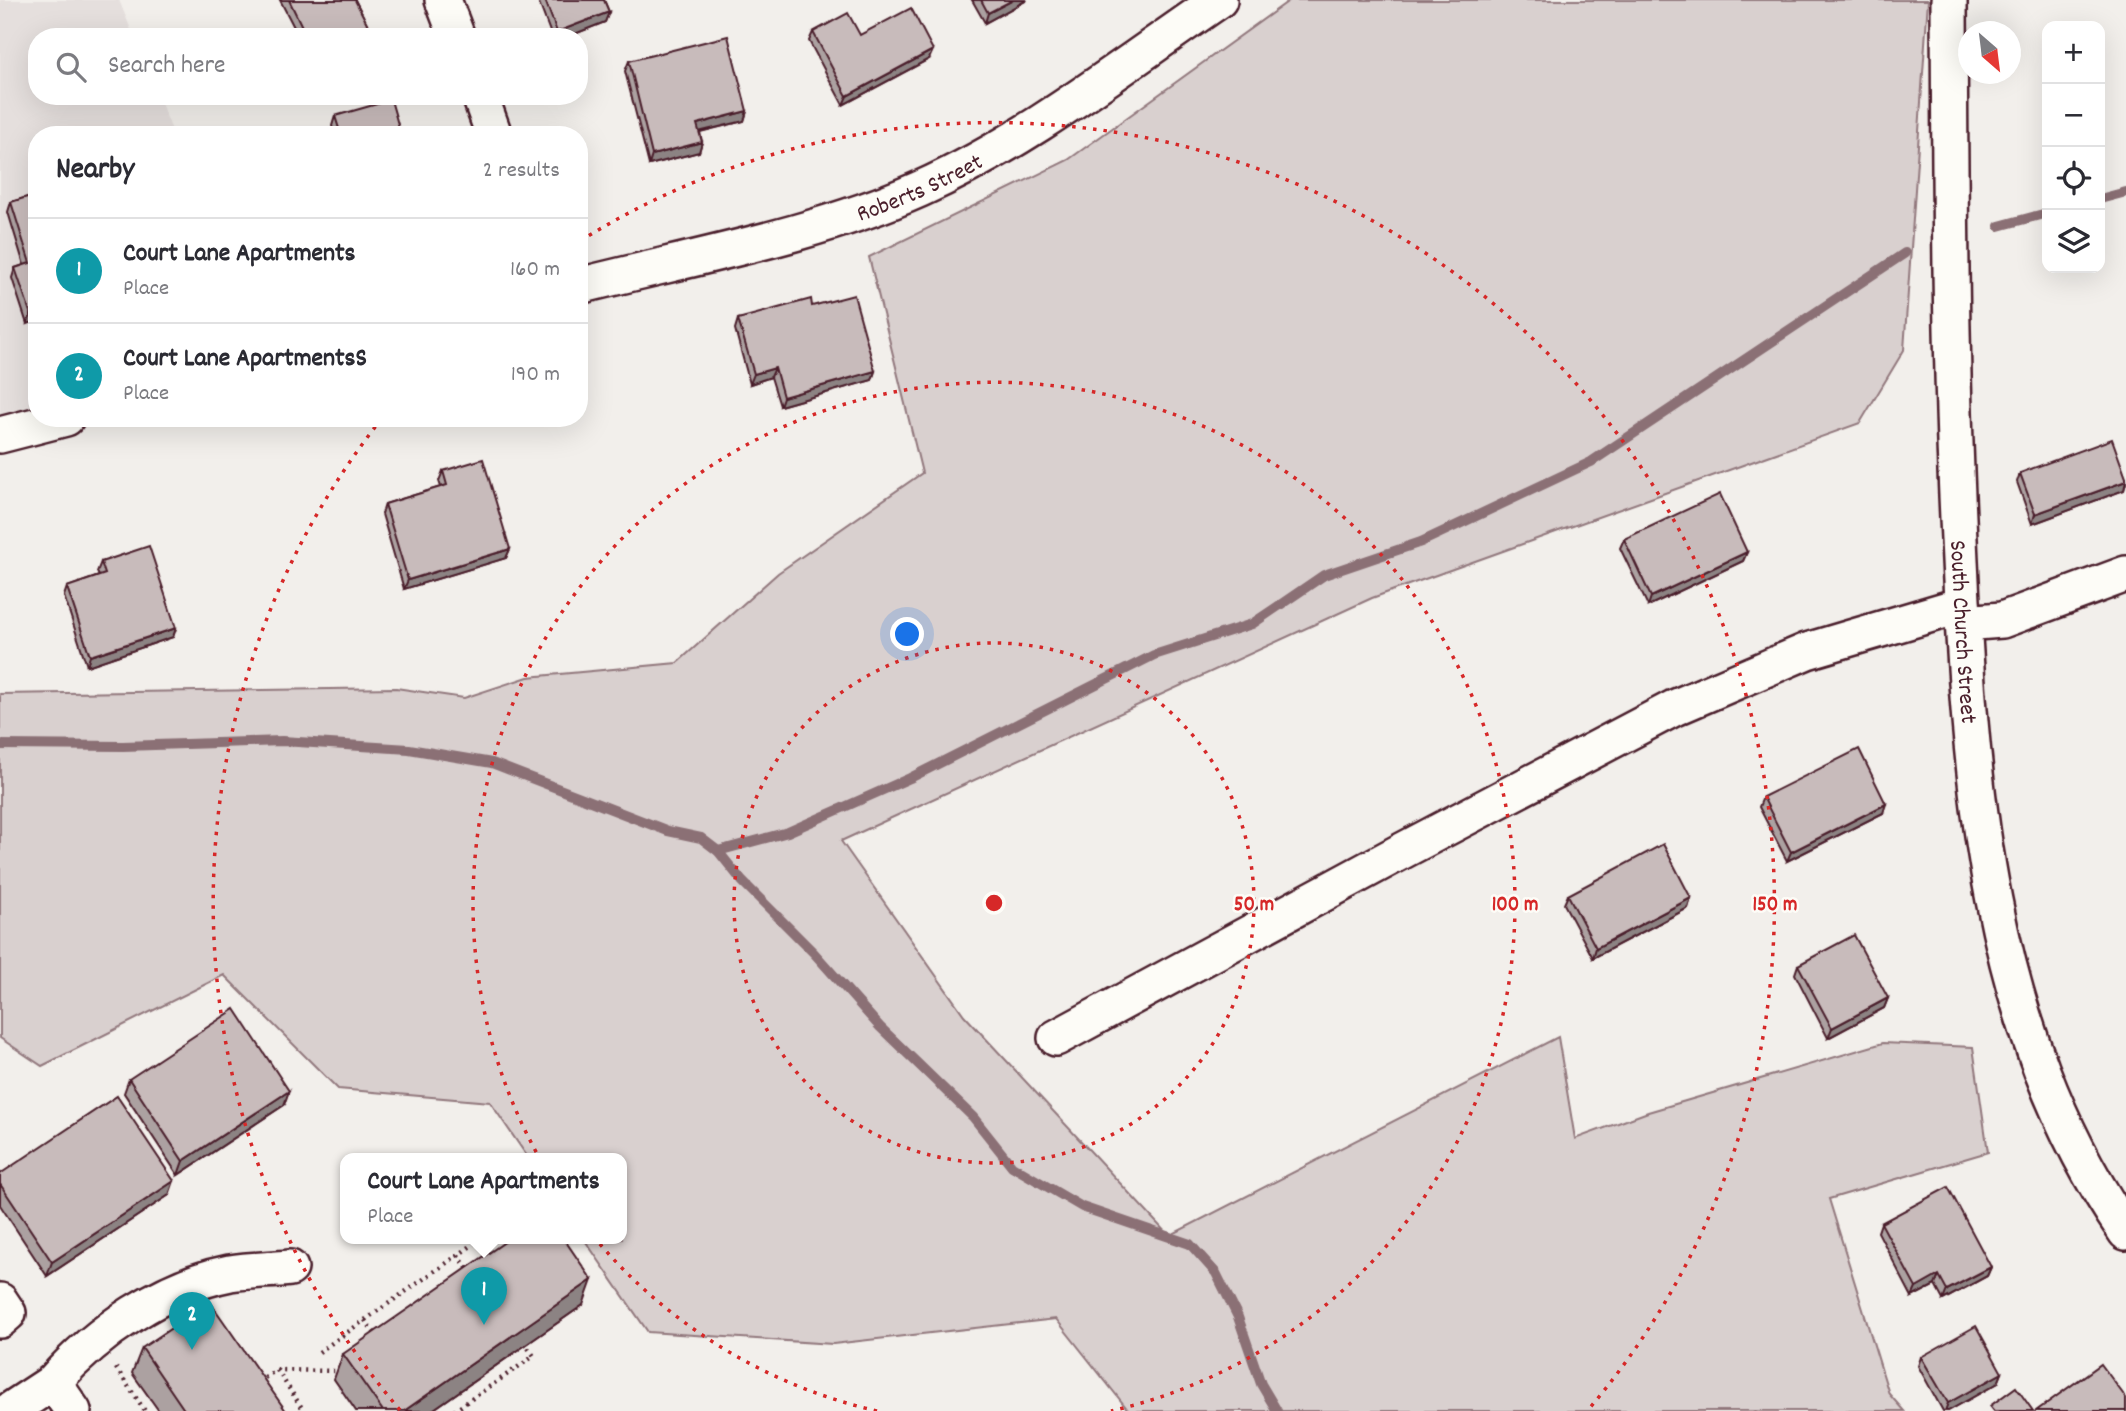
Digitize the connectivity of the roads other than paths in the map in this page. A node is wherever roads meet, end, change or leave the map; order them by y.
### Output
1 (443, 0) edge
2 (1219, 0) edge
3 (1949, 0) edge
4 (454, 28) edge
5 (483, 105) edge
6 (491, 126) edge
7 (588, 284) edge
8 (31, 427) edge
9 (0, 435) edge
10 (2126, 573) edge
11 (1963, 614) junction
12 (1056, 1038) dead end
13 (2126, 1232) edge
14 (290, 1268) dead end
15 (0, 1301) edge
16 (0, 1320) edge
17 (53, 1382) junction
18 (9, 1411) edge
19 (73, 1411) edge

1 - 4 street
2 - 7 street, Roberts Street
3 - 11 street, South Church Street
5 - 6 street
8 - 9 street
10 - 11 street
11 - 12 street
11 - 13 street, South Church Street
14 - 17 street
15 - 16 street
17 - 18 street
17 - 19 street

